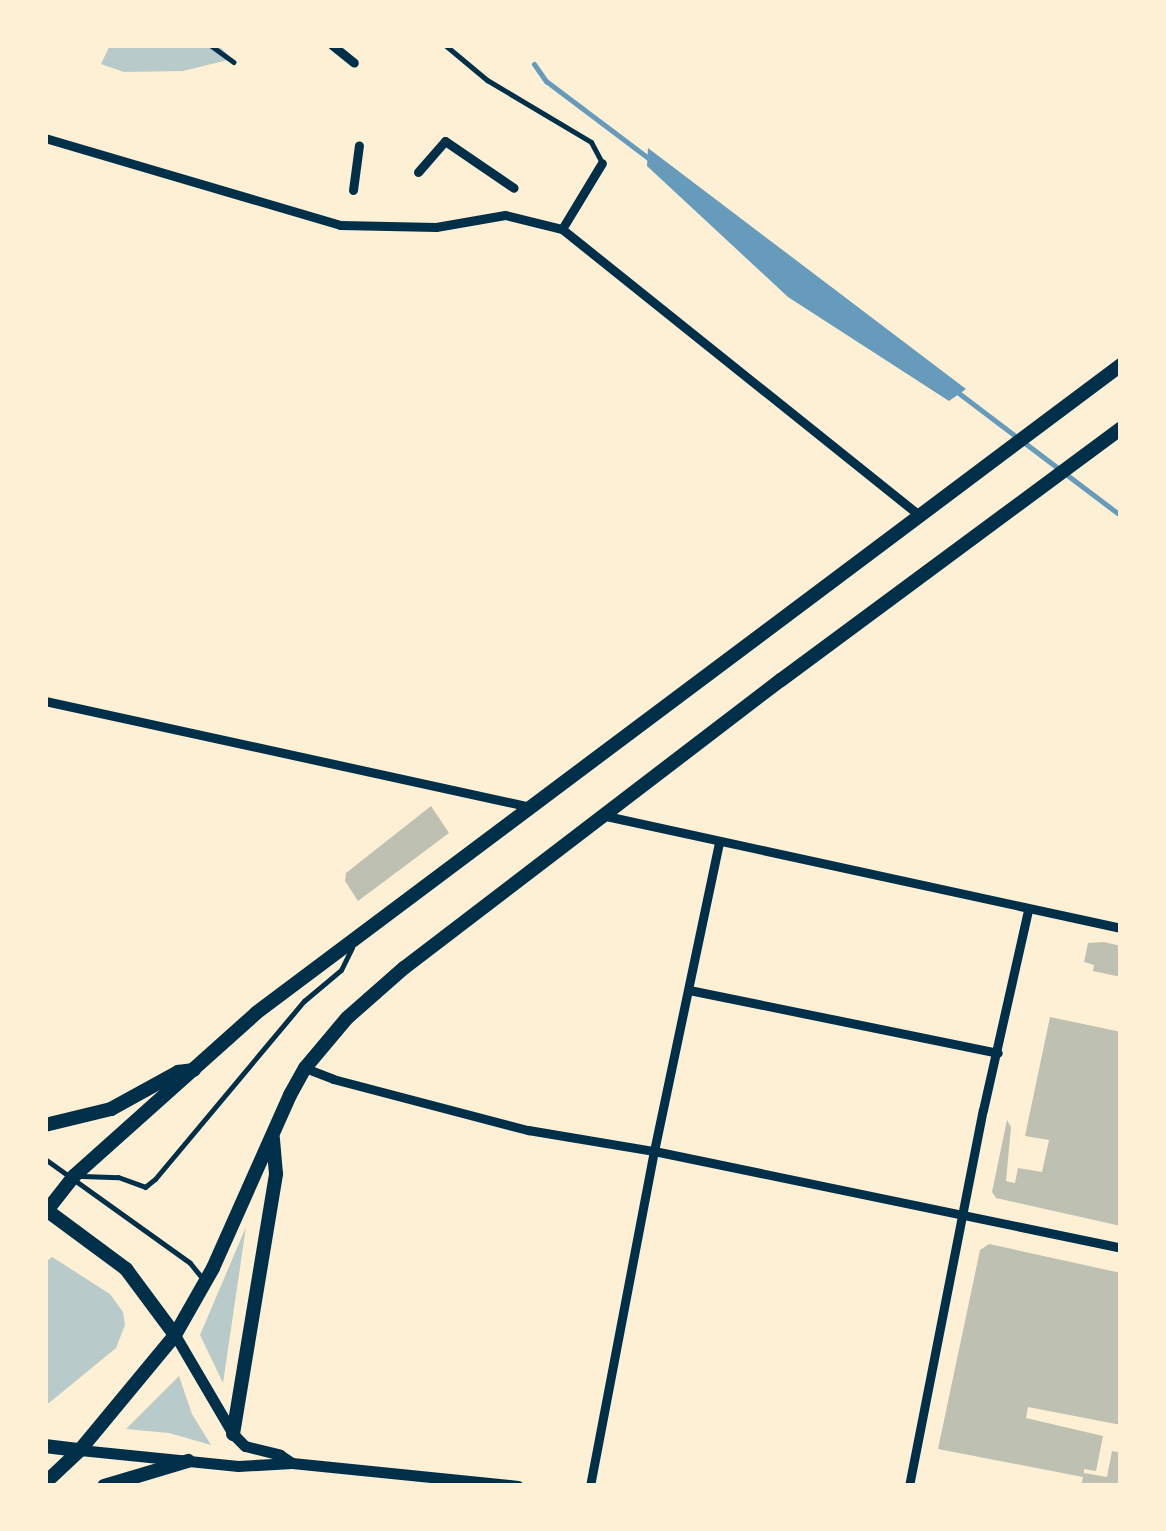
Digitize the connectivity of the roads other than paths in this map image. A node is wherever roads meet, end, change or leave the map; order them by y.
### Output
1 (210, 45) edge
2 (332, 45) edge
3 (446, 45) edge
4 (233, 62) dead end
5 (354, 63) dead end
6 (45, 138) edge
7 (359, 146) dead end
8 (602, 163) joint
9 (418, 172) dead end
10 (514, 188) dead end
11 (353, 190) dead end
12 (562, 229) junction
13 (1121, 364) edge
14 (1121, 428) edge
15 (920, 516) junction
16 (45, 701) edge
17 (532, 807) junction
18 (606, 816) junction
19 (719, 843) junction
20 (1028, 910) junction
21 (1121, 928) edge
22 (356, 936) junction
23 (689, 990) junction
24 (998, 1053) junction
25 (305, 1068) junction
26 (195, 1070) junction
27 (45, 1124) edge
28 (273, 1132) junction
29 (654, 1151) junction
30 (45, 1159) edge
31 (74, 1176) junction
32 (46, 1211) edge
33 (964, 1216) junction
34 (1121, 1248) edge
35 (206, 1282) junction
36 (175, 1335) junction
37 (233, 1434) junction
38 (45, 1446) edge
39 (80, 1450) junction
40 (188, 1461) junction
41 (292, 1463) junction
42 (45, 1483) edge
43 (104, 1486) edge
44 (518, 1486) edge
45 (590, 1486) edge
46 (909, 1486) edge

1 - 4 lane
2 - 5 street
3 - 8 lane
6 - 12 street
7 - 11 street
8 - 12 street
9 - 10 street
12 - 15 street
13 - 15 main road
14 - 18 main road
15 - 17 main road
16 - 17 street
17 - 22 main road
18 - 19 street
18 - 25 main road
19 - 20 street
19 - 23 street
20 - 21 street
20 - 24 street
22 - 26 main road
22 - 31 lane
23 - 24 street
23 - 29 street
24 - 33 street
25 - 28 main road
25 - 29 street
26 - 27 main road
26 - 31 main road
28 - 35 main road
28 - 37 main road
29 - 33 street
29 - 45 street
30 - 31 lane
31 - 32 main road
31 - 35 lane
32 - 36 main road
33 - 34 street
33 - 46 street
35 - 36 main road
36 - 37 street
36 - 39 main road
37 - 41 street
38 - 39 main road
39 - 40 street
39 - 42 main road
40 - 41 street
40 - 43 main road
41 - 44 street

